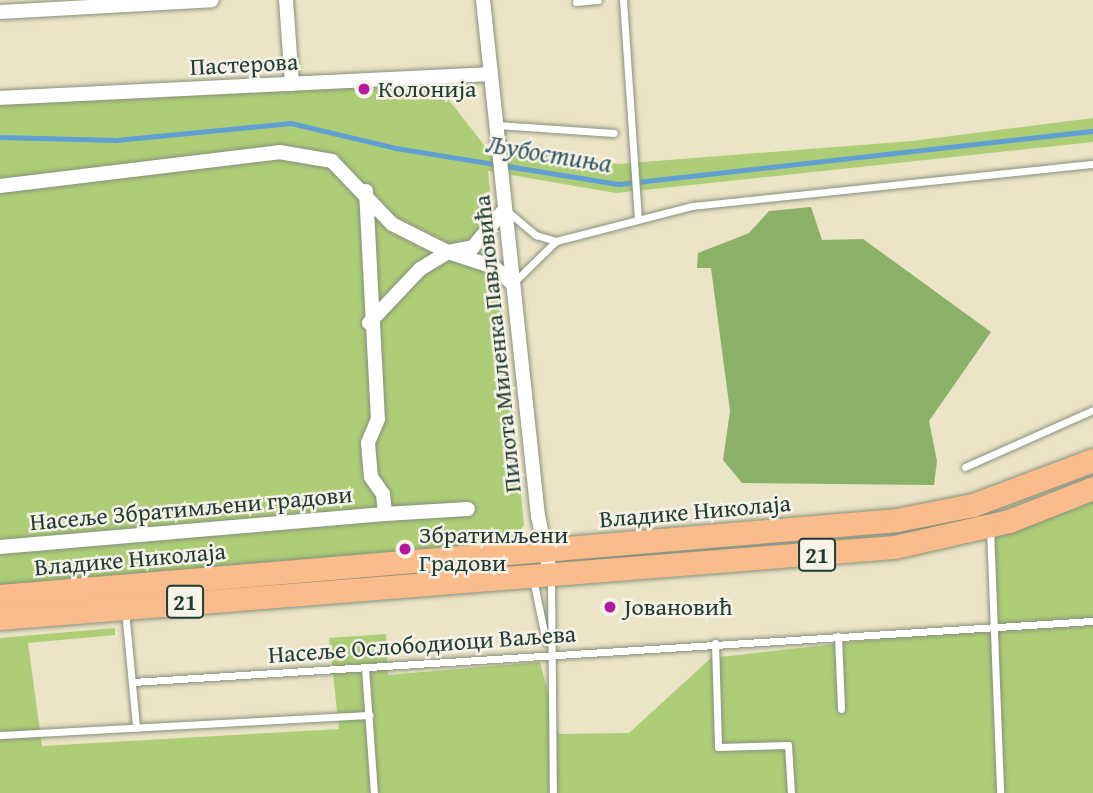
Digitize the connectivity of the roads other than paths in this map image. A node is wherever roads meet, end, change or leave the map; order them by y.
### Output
1 (212, 0) edge
2 (286, 0) edge
3 (483, 0) edge
4 (598, 0) edge
5 (623, 0) edge
6 (576, 2) dead end
7 (0, 12) edge
8 (490, 74) junction
9 (292, 84) junction
10 (0, 98) edge
11 (497, 125) junction
12 (614, 133) dead end
13 (1093, 164) edge
14 (0, 186) edge
15 (366, 191) junction
16 (505, 209) junction
17 (638, 219) junction
18 (556, 241) junction
19 (448, 252) junction
20 (513, 284) junction
21 (369, 323) junction
22 (1093, 410) edge
23 (1093, 460) edge
24 (965, 467) dead end
25 (1093, 488) edge
26 (468, 509) dead end
27 (385, 514) junction
28 (990, 527) junction
29 (0, 547) edge
30 (539, 551) junction
31 (542, 577) junction
32 (0, 596) edge
33 (124, 606) junction
34 (0, 618) edge
35 (1093, 621) edge
36 (995, 626) junction
37 (838, 636) junction
38 (715, 643) junction
39 (549, 653) junction
40 (365, 668) junction
41 (133, 682) junction
42 (841, 709) dead end
43 (369, 715) junction
44 (136, 727) junction
45 (0, 735) edge
46 (374, 793) edge
47 (553, 793) edge
48 (791, 793) edge
49 (1000, 793) edge

1 - 7 street
2 - 9 street
3 - 8 street, Пилота Миленка Павловића
4 - 6 lane
5 - 17 lane
8 - 9 street, Пастерова
8 - 11 street, Пилота Миленка Павловића
9 - 10 street, Пастерова
11 - 12 lane
11 - 16 street, Пилота Миленка Павловића
13 - 17 lane
14 - 15 street
15 - 19 street
15 - 21 street, Насеље Збратимљени градови
16 - 18 lane
16 - 19 street
16 - 20 street, Пилота Миленка Павловића
17 - 18 lane
18 - 20 lane
19 - 20 street
19 - 21 street
20 - 30 street, Пилота Миленка Павловића
21 - 27 street, Насеље Збратимљени градови
22 - 24 lane
23 - 30 main road, Владике Николаја / 21
25 - 28 main road, Владике Николаја / 21
26 - 27 street, Насеље Збратимљени градови
27 - 29 street, Насеље Збратимљени градови
28 - 31 main road, Владике Николаја / 21
28 - 36 lane
30 - 31 street, Пилота Миленка Павловића
30 - 32 main road, Владике Николаја / 21
31 - 33 main road, Владике Николаја / 21
31 - 39 lane
31 - 39 lane
33 - 34 main road, Владике Николаја / 21
33 - 41 lane
35 - 36 lane, Насеље Ослободиоци Ваљева
36 - 37 lane, Насеље Ослободиоци Ваљева
36 - 49 lane
37 - 38 lane, Насеље Ослободиоци Ваљева
37 - 42 lane
38 - 39 lane, Насеље Ослободиоци Ваљева
38 - 48 lane
39 - 40 lane, Насеље Ослободиоци Ваљева
39 - 47 lane
40 - 41 lane, Насеље Ослободиоци Ваљева
40 - 43 lane
41 - 44 lane
43 - 44 lane
43 - 46 lane
44 - 45 lane

